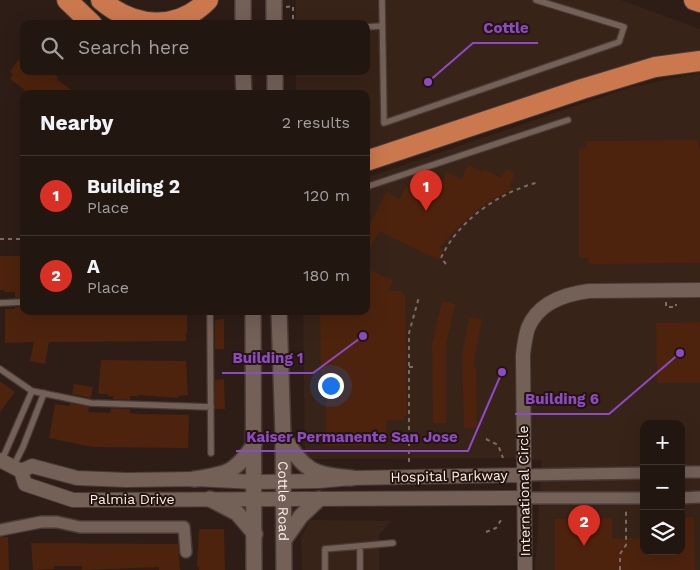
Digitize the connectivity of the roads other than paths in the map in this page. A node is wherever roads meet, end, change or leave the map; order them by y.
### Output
1 (67, 0) edge
2 (101, 0) edge
3 (208, 0) edge
4 (243, 0) edge
5 (274, 0) edge
6 (382, 0) edge
7 (536, 0) edge
8 (694, 0) edge
9 (700, 2) edge
10 (88, 20) edge
11 (138, 20) edge
12 (178, 20) edge
13 (243, 20) edge
14 (274, 20) edge
15 (382, 26) junction
16 (370, 27) edge
17 (700, 62) edge
18 (243, 75) edge
19 (275, 75) edge
20 (244, 90) edge
21 (275, 90) edge
22 (568, 120) dead end
23 (370, 160) edge
24 (370, 185) edge
25 (700, 290) edge
26 (0, 302) edge
27 (20, 302) edge
28 (210, 315) edge
29 (253, 315) edge
30 (279, 315) edge
31 (0, 369) edge
32 (32, 391) junction
33 (44, 393) junction
34 (211, 407) junction
35 (283, 436) junction
36 (254, 445) junction
37 (211, 452) dead end
38 (9, 465) edge
39 (685, 472) edge
40 (700, 472) edge
41 (640, 473) edge
42 (524, 475) junction
43 (352, 478) junction
44 (194, 479) junction
45 (255, 482) junction
46 (284, 482) junction
47 (700, 497) edge
48 (524, 498) junction
49 (640, 498) edge
50 (685, 498) edge
51 (210, 499) junction
52 (255, 499) junction
53 (284, 499) junction
54 (319, 499) junction
55 (0, 530) edge
56 (255, 534) junction
57 (284, 540) junction
58 (393, 543) dead end
59 (360, 546) junction
60 (186, 552) dead end
61 (254, 570) edge
62 (284, 570) edge
63 (325, 570) edge
64 (360, 570) edge
65 (525, 570) edge

1 - 10 highway
2 - 11 highway
3 - 12 highway
4 - 13 main road
5 - 14 main road
6 - 15 lane
7 - 15 lane
8 - 9 highway
15 - 16 lane
17 - 23 highway
18 - 20 main road
19 - 21 main road
22 - 24 lane
25 - 42 street, International Circle
26 - 27 lane
28 - 34 lane
29 - 36 main road, Cottle Road
30 - 35 main road, Cottle Road
31 - 32 lane
32 - 33 lane
32 - 38 lane
33 - 34 lane
33 - 38 lane
34 - 37 lane
35 - 43 main road
35 - 46 main road, Cottle Road
36 - 44 main road
36 - 45 main road, Cottle Road
38 - 44 street, Palmia Drive
38 - 51 street, Palmia Drive
39 - 40 street
41 - 42 street, Hospital Parkway
42 - 43 street, Hospital Parkway
42 - 48 street, International Circle
43 - 46 street, Hospital Parkway
44 - 45 street, Palmia Drive
45 - 46 street, Hospital Parkway
45 - 52 main road, Cottle Road
46 - 53 main road, Cottle Road
47 - 50 street
48 - 49 street, Hospital Parkway
48 - 54 street, Hospital Parkway
48 - 65 street, International Circle
51 - 52 street, Palmia Drive
51 - 56 main road
52 - 53 street, Hospital Parkway
52 - 56 main road, Cottle Road
53 - 54 street, Hospital Parkway
53 - 57 main road, Cottle Road
54 - 57 main road
55 - 60 street
56 - 61 main road, Cottle Road
57 - 62 main road, Cottle Road
58 - 59 lane
59 - 63 lane
59 - 64 lane

